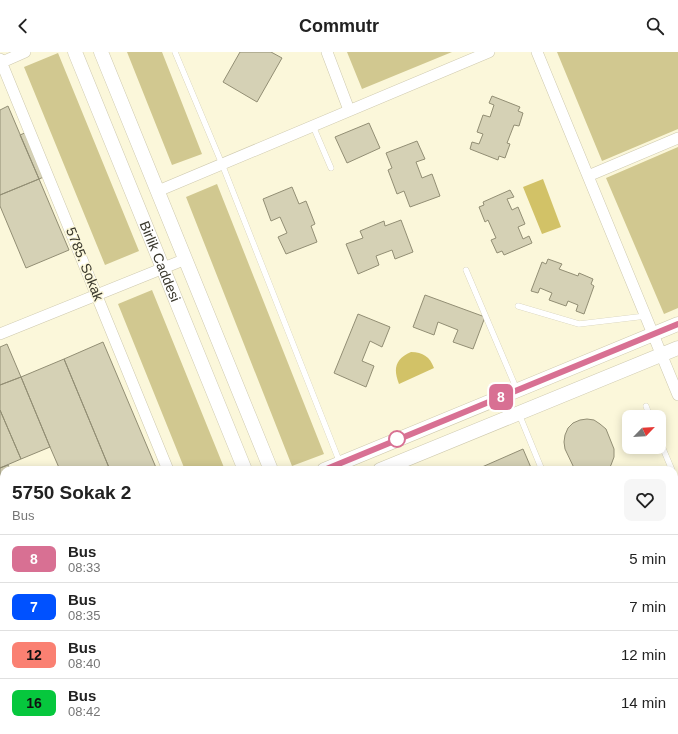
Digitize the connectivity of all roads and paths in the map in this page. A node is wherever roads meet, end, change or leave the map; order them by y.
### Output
1 (25, 52) edge
2 (75, 52) edge
3 (102, 52) edge
4 (175, 52) edge
5 (327, 52) edge
6 (489, 52) edge
7 (537, 52) edge
8 (0, 62) edge
9 (349, 110) junction
10 (313, 126) junction
11 (678, 138) edge
12 (222, 164) junction
13 (331, 168) dead end
14 (588, 176) junction
15 (158, 191) junction
16 (186, 259) junction
17 (163, 268) junction
18 (466, 270) dead end
19 (97, 294) junction
20 (518, 306) dead end
21 (646, 316) junction
22 (678, 324) edge
23 (0, 334) edge
24 (654, 334) junction
25 (678, 348) edge
26 (662, 354) junction
27 (517, 391) junction
28 (678, 395) edge
29 (646, 406) dead end
30 (647, 410) edge
31 (519, 413) junction
32 (665, 454) edge
33 (340, 463) junction
34 (166, 466) edge
35 (243, 466) edge
36 (270, 466) edge
37 (333, 466) edge
38 (390, 466) edge
39 (540, 466) edge
40 (670, 466) edge

1 - 8 street
2 - 17 street, Birlik Caddesi
3 - 15 street, Birlik Caddesi
4 - 12 lane
5 - 9 street
6 - 9 street
7 - 14 street
8 - 19 street, 5785. Sokak
9 - 10 street
10 - 12 street
10 - 13 lane
11 - 14 street
12 - 15 street
12 - 33 lane
14 - 21 street
15 - 16 street, Birlik Caddesi
16 - 17 street
16 - 36 street, Birlik Caddesi
17 - 19 street
17 - 35 street, Birlik Caddesi
18 - 27 lane
19 - 23 street
19 - 34 street, 5785. Sokak
20 - 21 lane
21 - 24 street
22 - 24 street
24 - 26 street
24 - 27 street
25 - 26 street
26 - 28 street
26 - 31 street
27 - 33 street
29 - 30 lane
31 - 38 street
31 - 39 lane
32 - 40 lane
33 - 37 street

